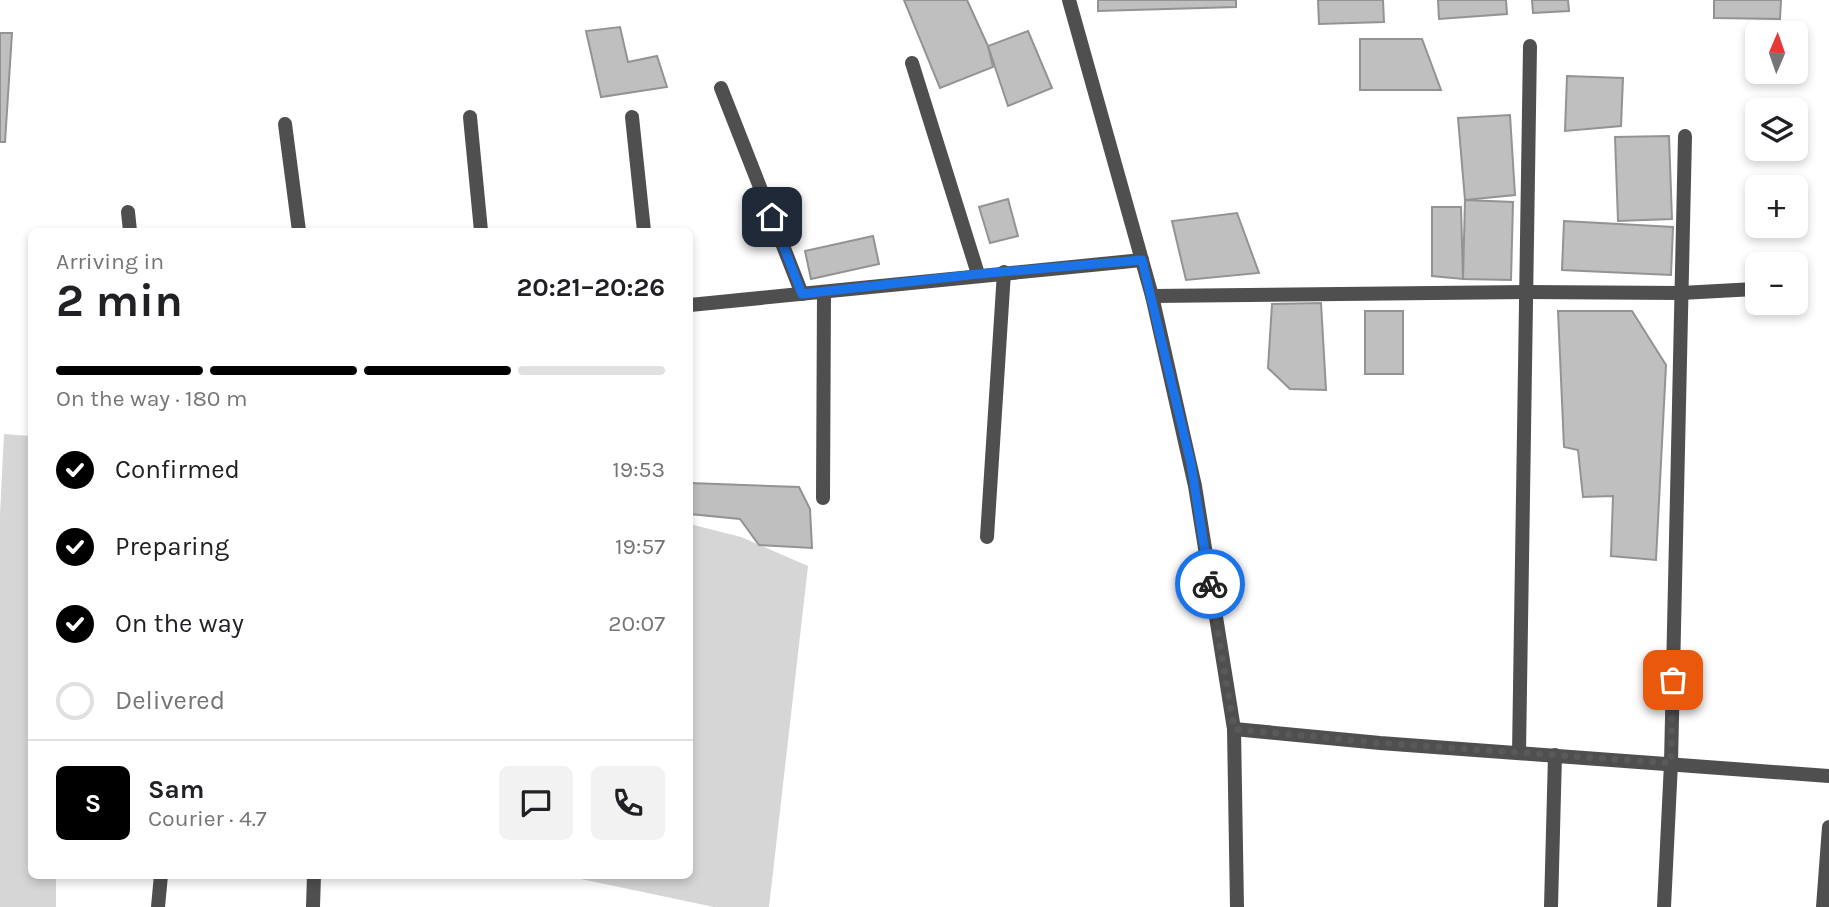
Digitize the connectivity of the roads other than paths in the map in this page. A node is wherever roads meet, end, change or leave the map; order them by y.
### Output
1 (1069, 0) edge
2 (1530, 46) dead end
3 (912, 62) dead end
4 (722, 88) dead end
5 (470, 117) dead end
6 (632, 117) dead end
7 (285, 124) dead end
8 (1685, 136) dead end
9 (128, 212) dead end
10 (130, 228) edge
11 (299, 228) edge
12 (481, 228) edge
13 (644, 228) edge
14 (1142, 260) junction
15 (1004, 272) junction
16 (978, 274) junction
17 (1745, 290) edge
18 (824, 292) junction
19 (1526, 292) junction
20 (1681, 293) junction
21 (802, 294) junction
22 (1152, 296) junction
23 (693, 305) edge
24 (823, 498) dead end
25 (987, 537) dead end
26 (1234, 729) junction
27 (1519, 753) junction
28 (1555, 755) junction
29 (1671, 763) junction
30 (1829, 776) edge
31 (1829, 827) edge
32 (161, 879) edge
33 (314, 879) edge
34 (158, 907) edge
35 (313, 907) edge
36 (1237, 907) edge
37 (1551, 907) edge
38 (1664, 907) edge
39 (1823, 907) edge

1 - 14 street
2 - 19 street
3 - 16 street
4 - 21 street
5 - 12 street
6 - 13 street
7 - 11 street
8 - 20 street
9 - 10 street
14 - 15 street
14 - 22 street
15 - 16 street
15 - 25 street
16 - 18 street
17 - 20 street
18 - 21 street
18 - 24 street
19 - 20 street
19 - 22 street
19 - 27 street
20 - 29 street
21 - 23 street
22 - 26 street
26 - 27 street
26 - 36 street
27 - 28 street
28 - 29 street
28 - 37 street
29 - 30 street
29 - 38 street
31 - 39 street
32 - 34 street
33 - 35 street

